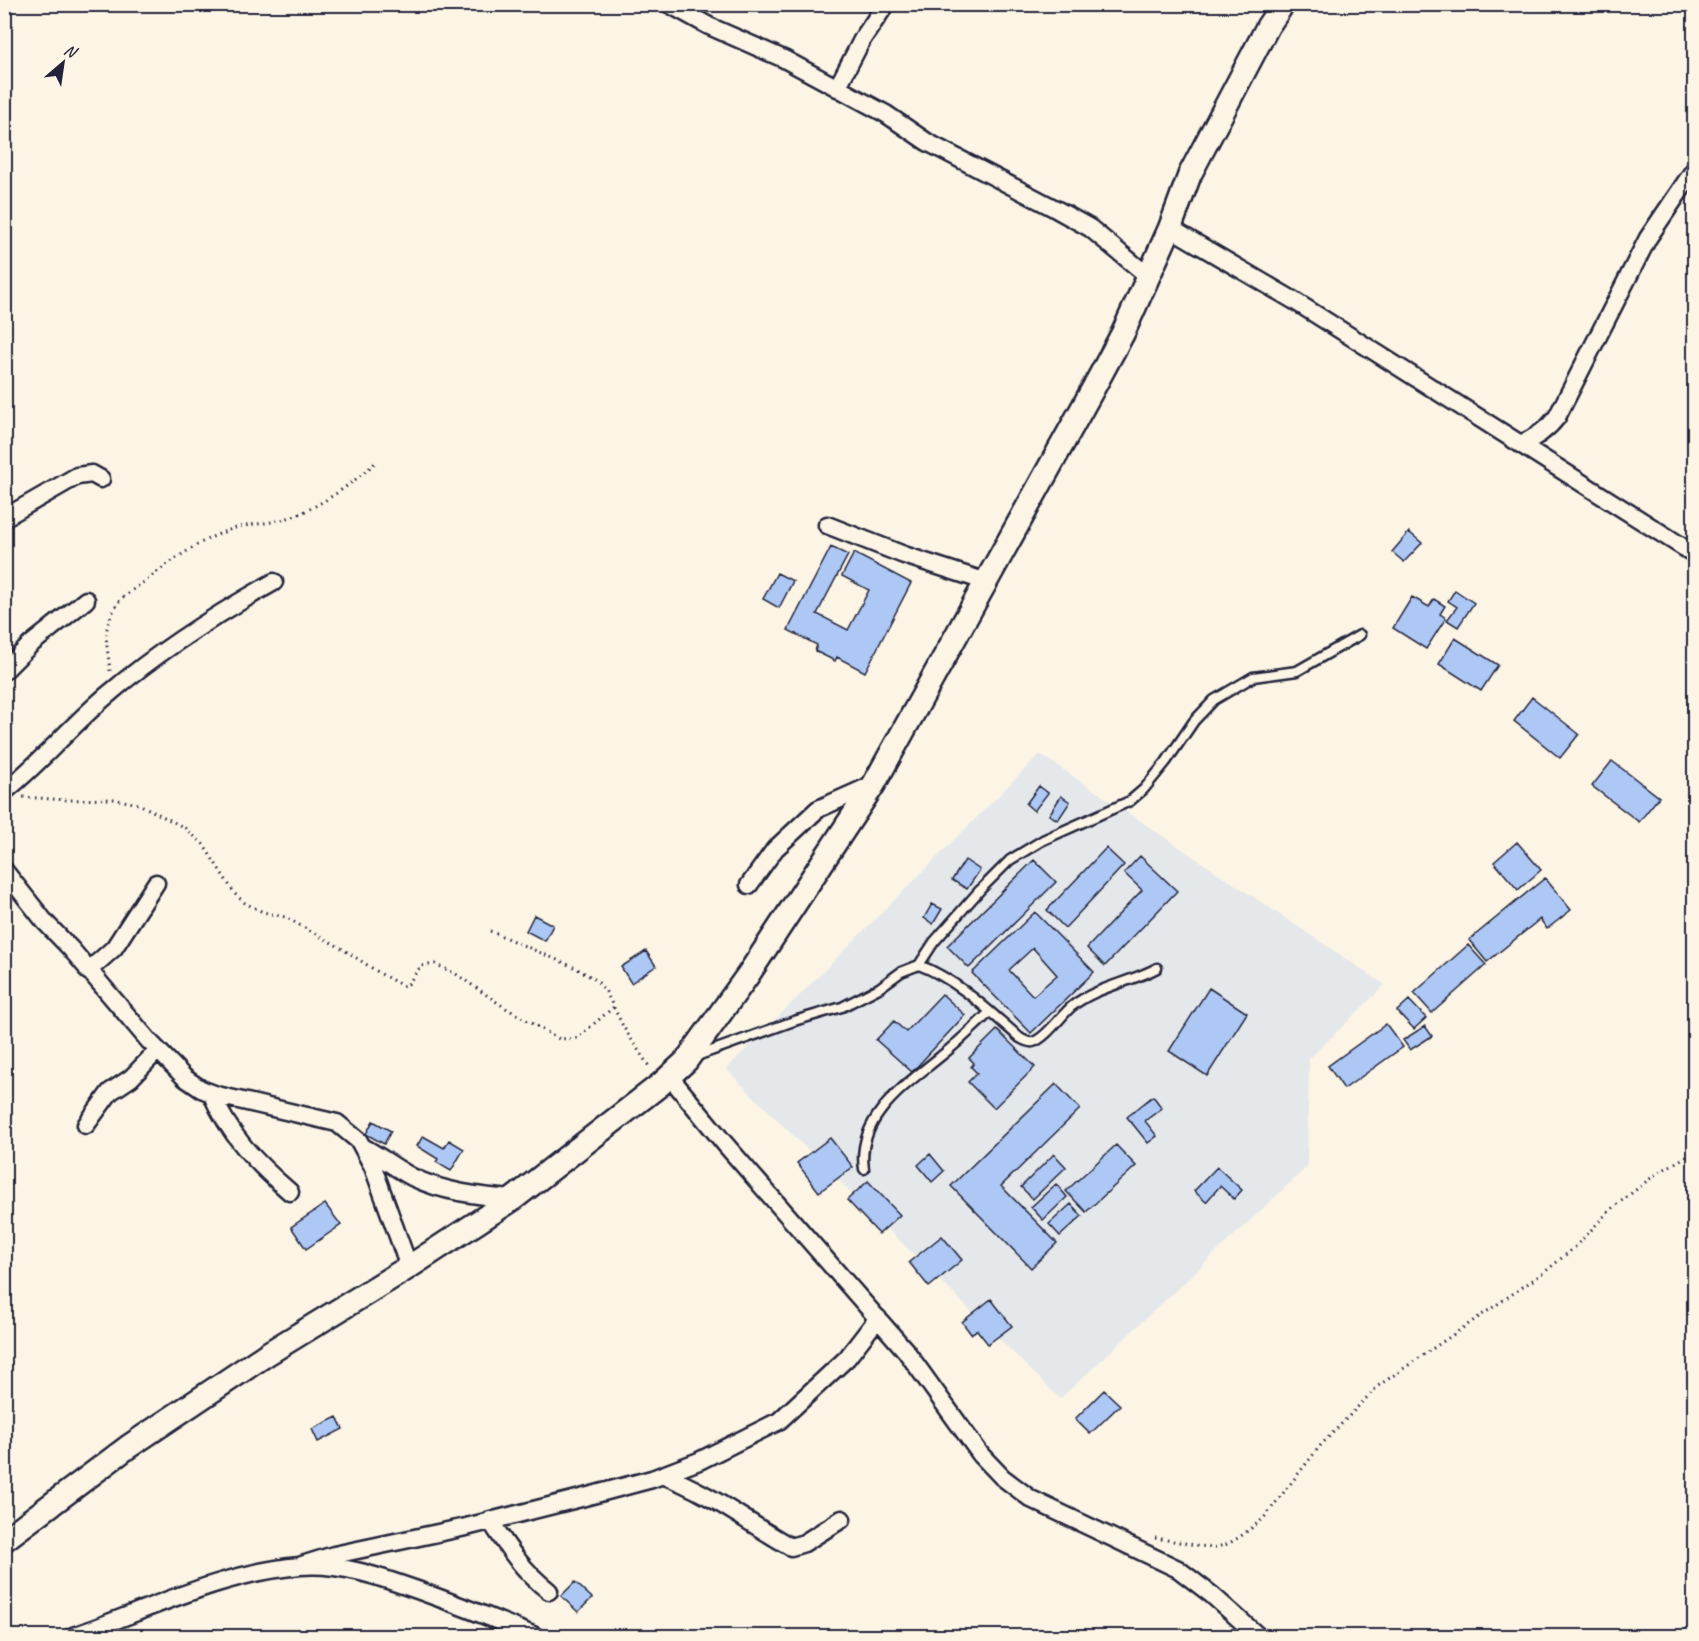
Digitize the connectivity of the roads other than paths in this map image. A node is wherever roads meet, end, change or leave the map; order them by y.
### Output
1 (669, 4) edge
2 (886, 4) edge
3 (1283, 4) edge
4 (837, 88) junction
5 (1695, 171) edge
6 (1170, 228) junction
7 (1148, 276) junction
8 (1520, 444) junction
9 (101, 479) dead end
10 (4, 518) edge
11 (827, 525) dead end
12 (1695, 554) edge
13 (274, 582) dead end
14 (987, 582) junction
15 (86, 600) dead end
16 (1360, 635) dead end
17 (4, 671) edge
18 (874, 784) junction
19 (9, 794) edge
20 (4, 870) edge
21 (156, 883) dead end
22 (749, 885) dead end
23 (920, 965) junction
24 (1157, 968) dead end
25 (88, 971) junction
26 (990, 1012) junction
27 (158, 1050) junction
28 (686, 1061) junction
29 (665, 1081) junction
30 (211, 1093) junction
31 (86, 1125) dead end
32 (363, 1148) junction
33 (864, 1169) dead end
34 (290, 1192) dead end
35 (513, 1199) junction
36 (409, 1267) junction
37 (878, 1318) junction
38 (662, 1475) junction
39 (843, 1519) dead end
40 (490, 1520) junction
41 (4, 1540) edge
42 (302, 1565) junction
43 (549, 1592) dead end
44 (74, 1636) edge
45 (535, 1636) edge
46 (1258, 1636) edge

1 - 4 street
2 - 4 street
3 - 6 street
4 - 7 street
5 - 8 street
6 - 7 street
6 - 8 street
7 - 14 street
8 - 12 street
9 - 10 street
11 - 14 street
13 - 19 street
14 - 18 street
15 - 17 street
16 - 23 lane
18 - 22 street
18 - 28 street
20 - 25 street
21 - 25 street
23 - 26 lane
23 - 28 lane
24 - 26 lane
25 - 27 street
26 - 33 lane
27 - 30 street
27 - 31 street
28 - 29 street
29 - 35 street
29 - 37 street
30 - 32 street
30 - 34 street
32 - 35 street
32 - 36 street
35 - 36 street
36 - 41 street
37 - 38 street
37 - 46 street
38 - 39 street
38 - 40 street
40 - 42 street
40 - 43 street
42 - 44 street
42 - 45 street

